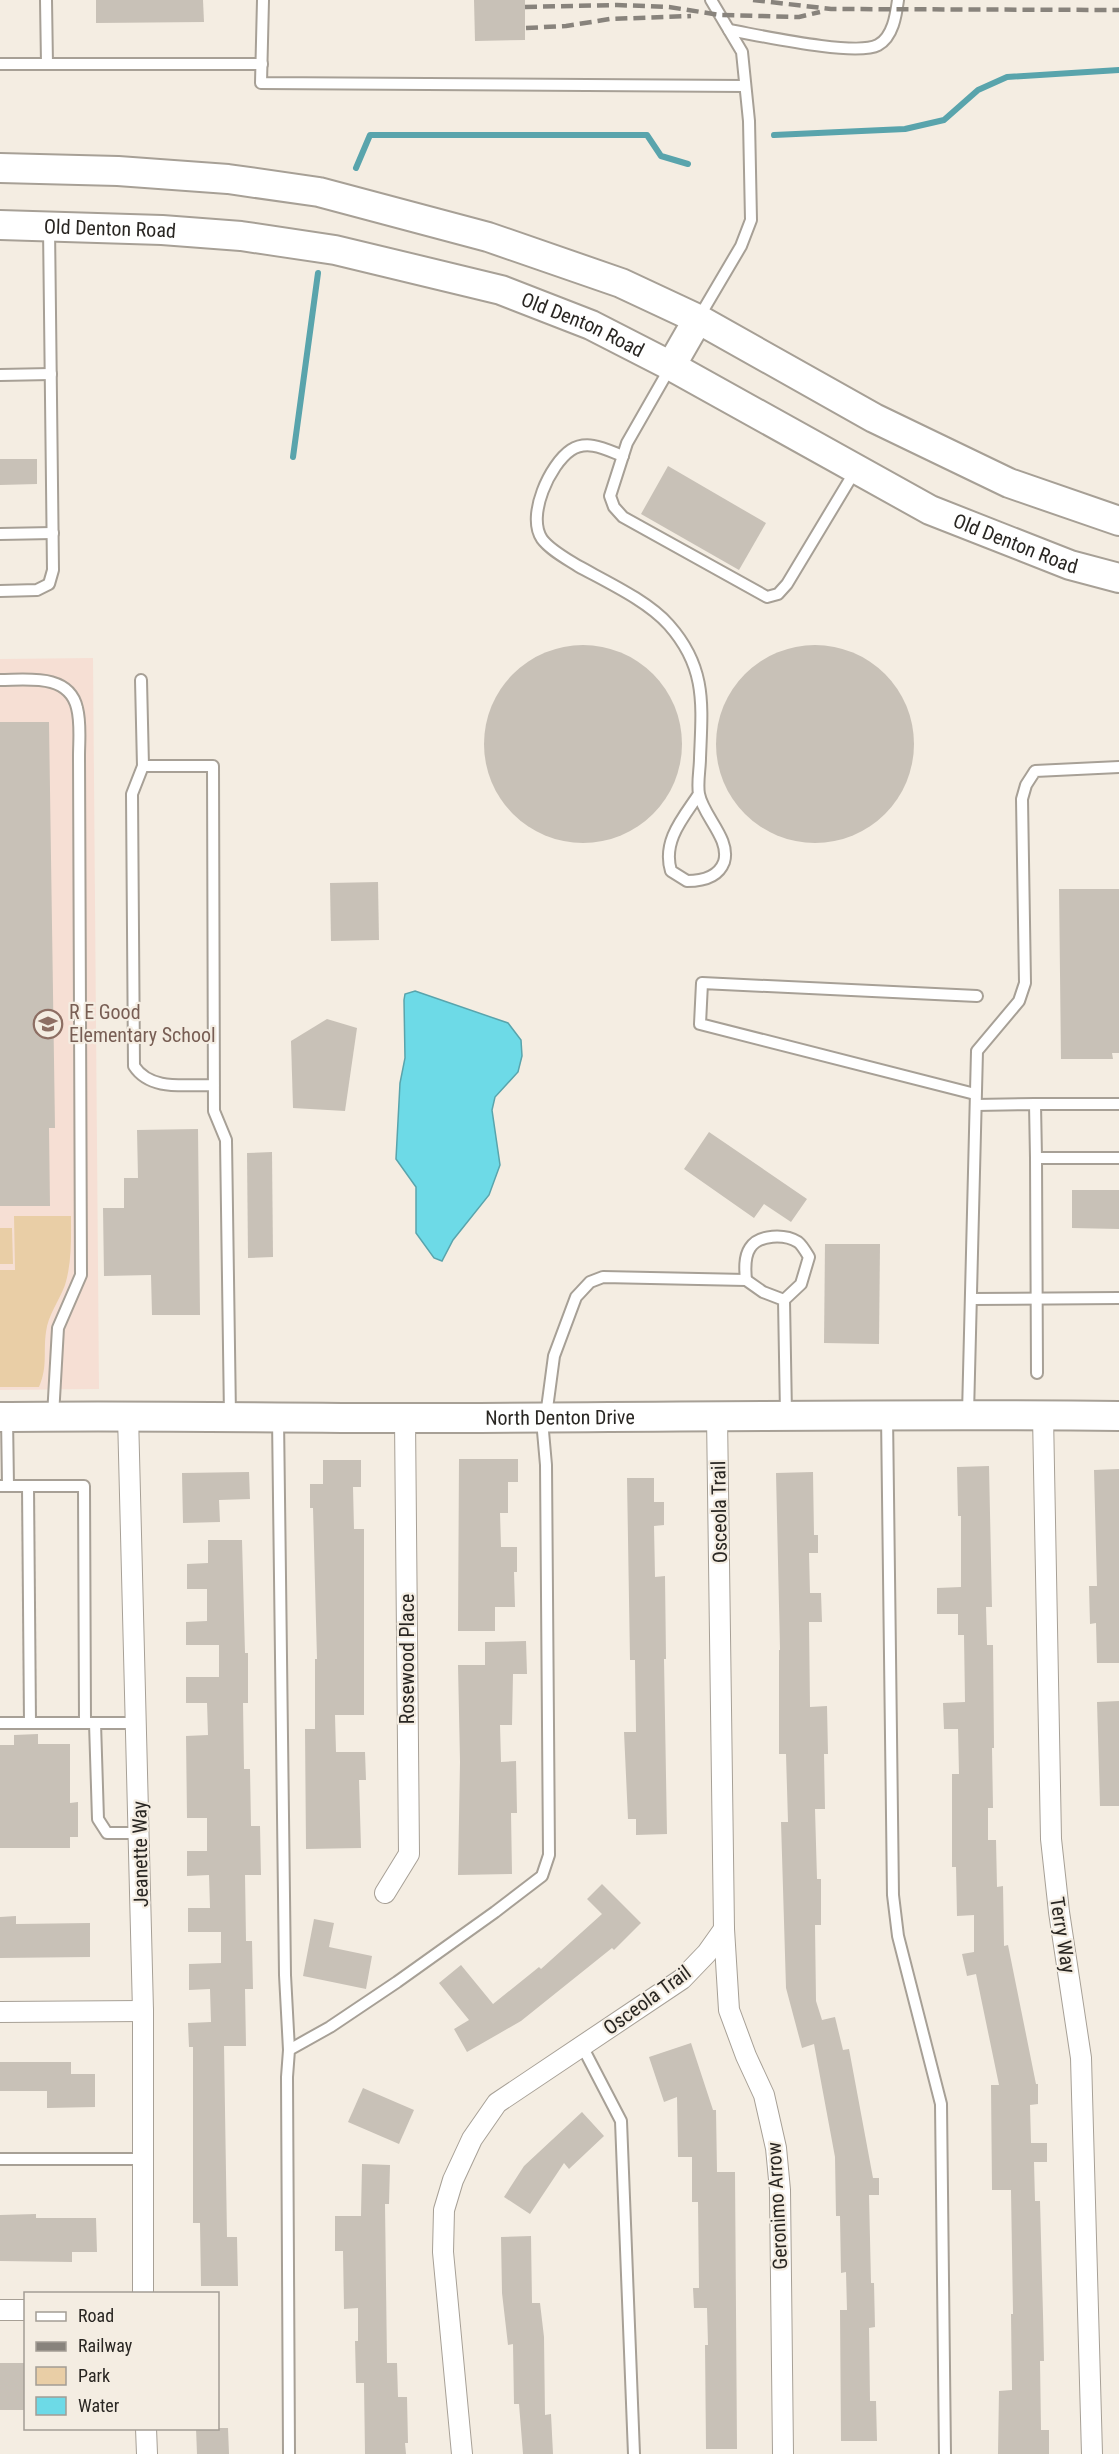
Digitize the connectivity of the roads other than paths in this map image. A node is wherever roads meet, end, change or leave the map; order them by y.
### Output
1 (46, 0) edge
2 (263, 0) edge
3 (711, 0) edge
4 (898, 0) edge
5 (729, 30) junction
6 (0, 64) edge
7 (47, 64) junction
8 (262, 64) junction
9 (745, 86) junction
10 (0, 168) edge
11 (0, 225) edge
12 (49, 227) junction
13 (698, 319) junction
14 (671, 366) junction
15 (51, 374) junction
16 (0, 375) edge
17 (623, 456) junction
18 (856, 469) junction
19 (1119, 521) edge
20 (53, 533) junction
21 (0, 534) edge
22 (1119, 578) edge
23 (0, 591) edge
24 (0, 680) edge
25 (141, 680) dead end
26 (143, 766) junction
27 (1119, 767) edge
28 (699, 794) junction
29 (977, 996) dead end
30 (214, 1085) junction
31 (975, 1094) junction
32 (1035, 1104) junction
33 (1119, 1104) edge
34 (976, 1105) junction
35 (1036, 1158) junction
36 (1119, 1158) edge
37 (746, 1280) junction
38 (1119, 1298) edge
39 (971, 1299) junction
40 (1036, 1299) junction
41 (784, 1300) junction
42 (1037, 1373) dead end
43 (128, 1415) junction
44 (717, 1415) junction
45 (786, 1415) junction
46 (887, 1415) junction
47 (968, 1415) junction
48 (1043, 1415) junction
49 (53, 1416) junction
50 (230, 1416) junction
51 (544, 1416) junction
52 (1119, 1416) edge
53 (4, 1417) edge
54 (278, 1417) junction
55 (405, 1418) junction
56 (4, 1486) edge
57 (28, 1486) junction
58 (90, 1722) junction
59 (0, 1723) edge
60 (30, 1723) junction
61 (137, 1723) junction
62 (139, 1833) junction
63 (386, 1893) dead end
64 (724, 1929) junction
65 (143, 2011) junction
66 (0, 2012) edge
67 (582, 2046) junction
68 (290, 2050) junction
69 (0, 2159) edge
70 (143, 2159) junction
71 (143, 2292) edge
72 (0, 2310) edge
73 (24, 2310) edge
74 (146, 2430) edge
75 (147, 2454) edge
76 (290, 2454) edge
77 (462, 2454) edge
78 (634, 2454) edge
79 (783, 2454) edge
80 (945, 2454) edge
81 (1092, 2454) edge

1 - 7 lane
2 - 8 lane
3 - 5 lane
4 - 5 lane
5 - 9 lane
6 - 7 lane
7 - 8 lane
8 - 9 lane
9 - 13 lane
10 - 13 main road
11 - 12 main road, Old Denton Road
12 - 14 main road, Old Denton Road
12 - 15 lane
13 - 14 main road
13 - 19 main road
14 - 17 lane
14 - 18 main road, Old Denton Road
15 - 16 lane
15 - 20 lane
17 - 18 lane
17 - 28 lane
18 - 22 main road, Old Denton Road
20 - 21 lane
20 - 23 lane
24 - 49 lane
25 - 26 lane
26 - 30 lane
26 - 30 lane
27 - 31 lane
28 - 28 lane
29 - 31 lane
30 - 50 lane
31 - 34 lane
32 - 33 lane
32 - 34 lane
32 - 35 lane
34 - 39 lane
35 - 36 lane
35 - 40 lane
37 - 41 lane
37 - 41 lane
37 - 51 lane
38 - 40 lane
39 - 40 lane
39 - 47 lane
40 - 42 lane
41 - 45 lane
43 - 49 main road, North Denton Drive
43 - 50 main road, North Denton Drive
43 - 61 street, Jeanette Way
44 - 45 main road, North Denton Drive
44 - 51 main road, North Denton Drive
44 - 64 street, Osceola Trail
45 - 46 main road, North Denton Drive
46 - 47 main road, North Denton Drive
46 - 80 lane
47 - 48 main road, North Denton Drive
48 - 52 main road, North Denton Drive
48 - 81 street, Terry Way
49 - 53 main road, North Denton Drive
50 - 54 main road, North Denton Drive
51 - 55 main road, North Denton Drive
51 - 68 lane
53 - 56 lane
54 - 55 main road, North Denton Drive
54 - 68 lane
55 - 63 street, Rosewood Place
56 - 57 lane
57 - 58 lane
57 - 60 lane
58 - 60 lane
58 - 61 lane
58 - 62 lane
59 - 60 lane
61 - 62 street, Jeanette Way
62 - 65 street, Jeanette Way
64 - 67 street, Osceola Trail
64 - 79 street, Geronimo Arrow
65 - 66 street
65 - 70 street, Jeanette Way
67 - 77 street, Osceola Trail
67 - 78 lane
68 - 76 lane
69 - 70 lane
70 - 71 street, Jeanette Way
72 - 73 street
74 - 75 street

